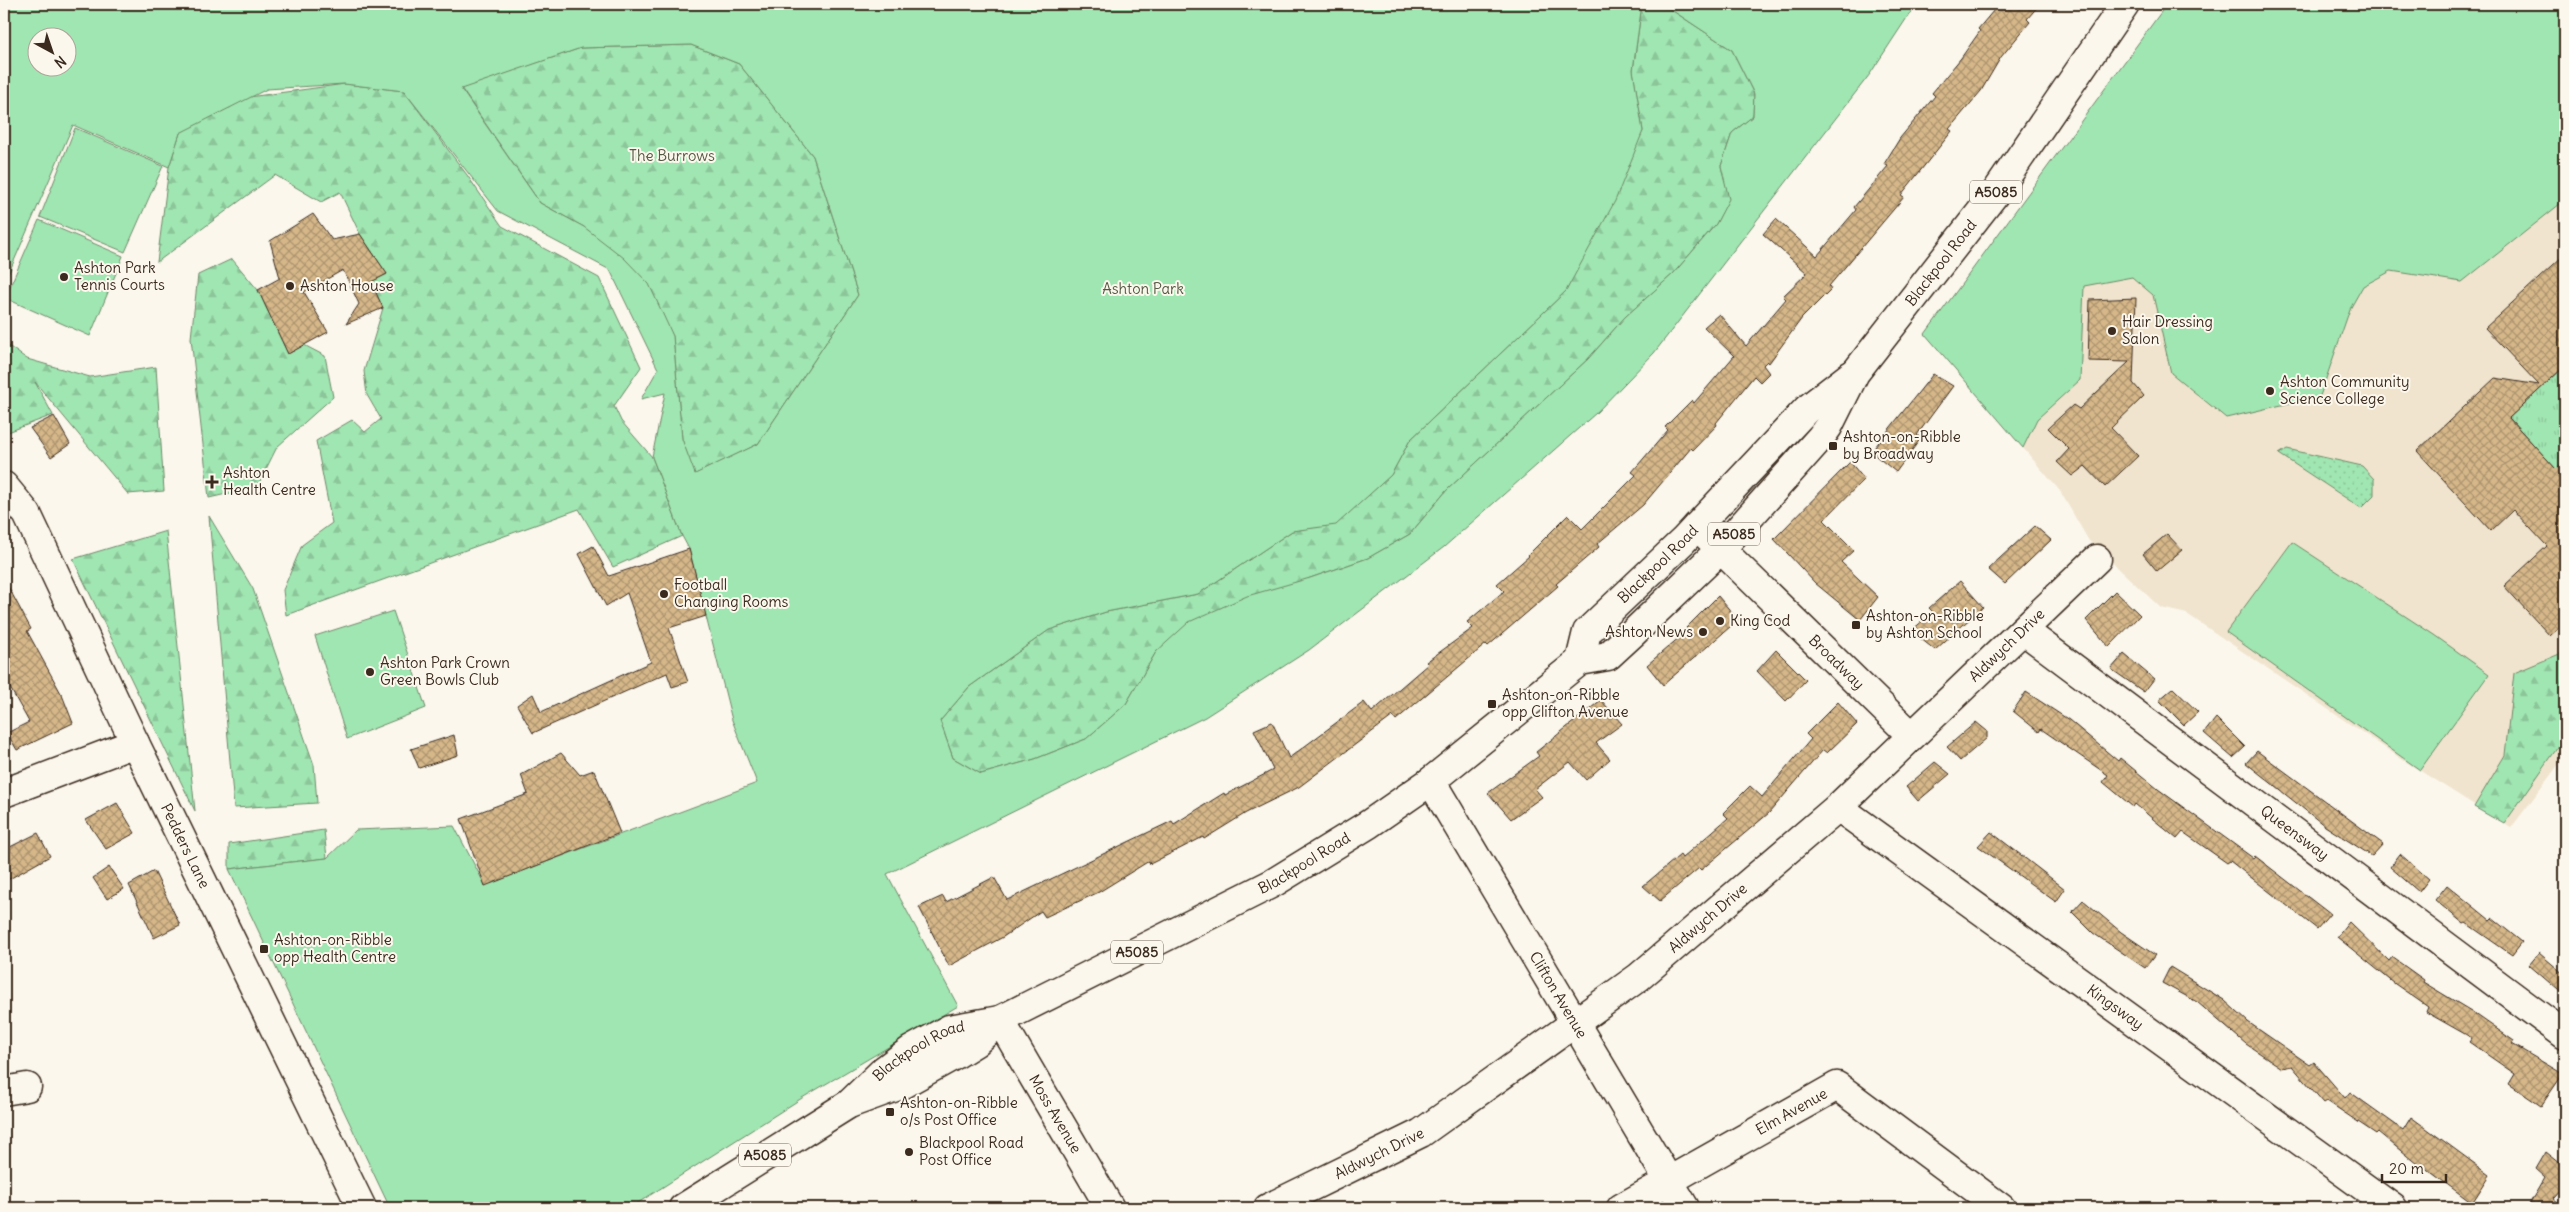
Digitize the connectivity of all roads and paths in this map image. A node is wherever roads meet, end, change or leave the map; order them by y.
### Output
1 (2125, 4) edge
2 (1855, 372) junction
3 (4, 486) edge
4 (1697, 526) junction
5 (1721, 549) junction
6 (2097, 559) dead end
7 (2023, 630) junction
8 (1580, 660) junction
9 (1912, 736) junction
10 (136, 743) junction
11 (1431, 781) junction
12 (4, 793) edge
13 (1838, 807) junction
14 (1000, 1020) junction
15 (1574, 1024) junction
16 (2565, 1035) edge
17 (1669, 1181) junction
18 (362, 1208) edge
19 (683, 1208) edge
20 (1110, 1208) edge
21 (1268, 1208) edge
22 (1621, 1208) edge
23 (1685, 1208) edge
24 (2001, 1208) edge
25 (2393, 1208) edge

1 - 2 main road, Blackpool Road / A5085
2 - 4 main road, Blackpool Road / A5085
2 - 5 main road, Blackpool Road / A5085
3 - 10 main road, Pedders Lane
4 - 5 main road, Broadway
4 - 8 main road, Blackpool Road / A5085
5 - 8 main road, Blackpool Road / A5085
5 - 9 main road, Broadway
6 - 7 main road, Aldwych Drive
7 - 9 main road, Aldwych Drive
7 - 16 main road, Queensway
8 - 11 main road, Blackpool Road / A5085
9 - 13 main road, Aldwych Drive
10 - 12 main road
10 - 18 main road, Pedders Lane
11 - 14 main road, Blackpool Road / A5085
11 - 15 main road, Clifton Avenue
13 - 15 main road, Aldwych Drive
13 - 25 main road, Kingsway
14 - 19 main road, Blackpool Road / A5085
14 - 20 main road, Moss Avenue
15 - 17 main road, Clifton Avenue
15 - 21 main road, Aldwych Drive
17 - 22 main road, Elm Avenue
17 - 23 main road, Clifton Avenue
17 - 24 main road, Elm Avenue

